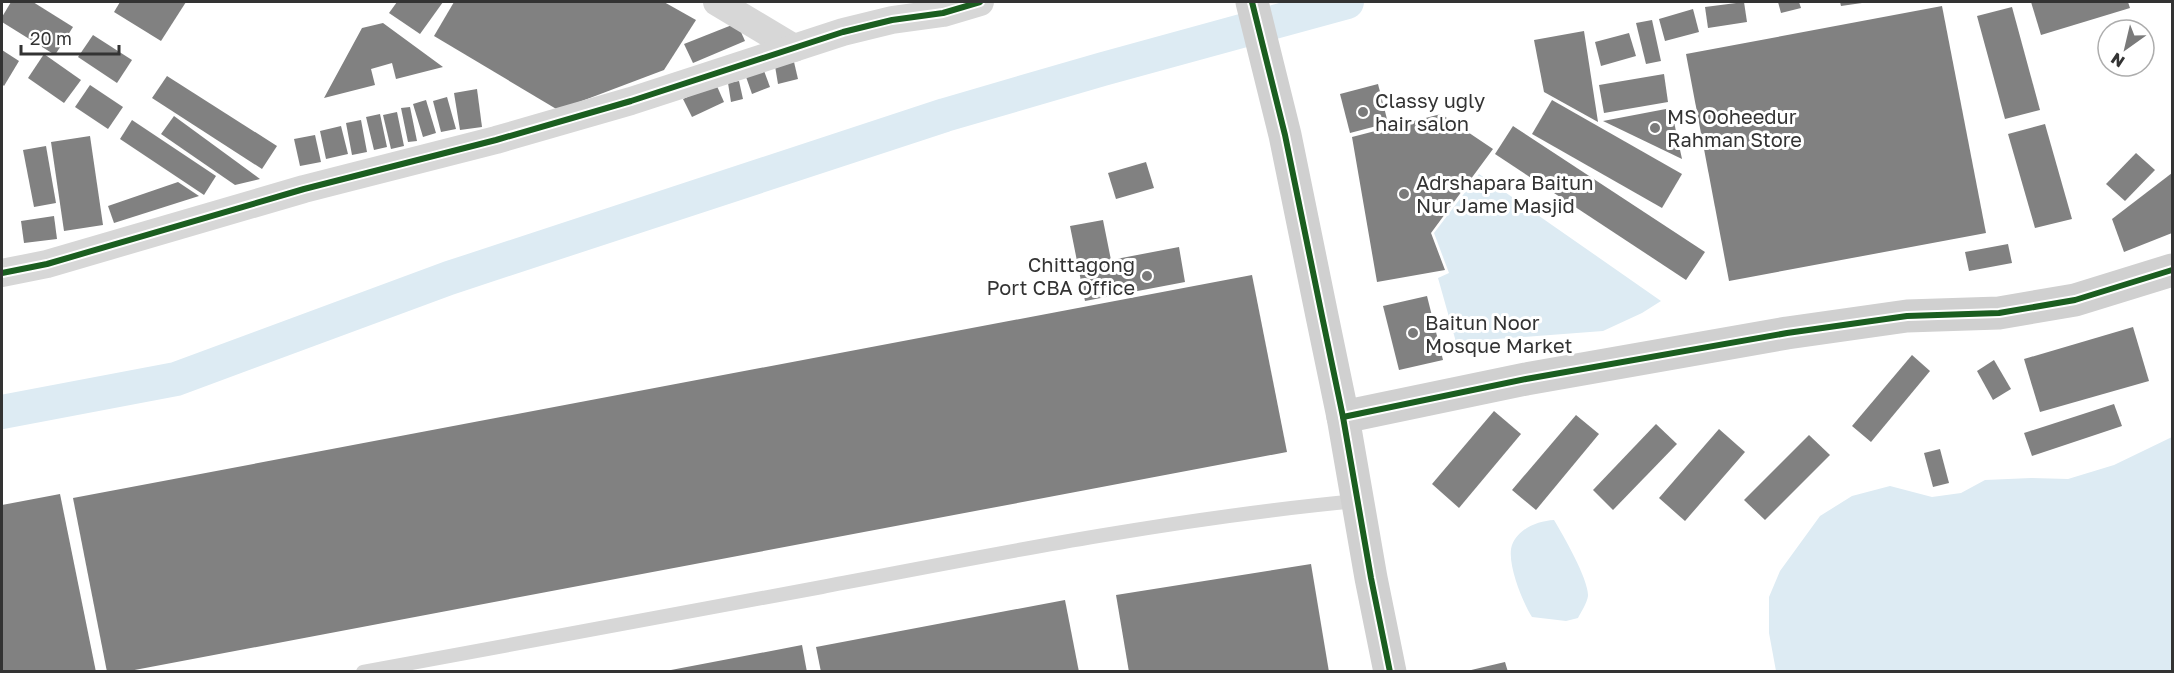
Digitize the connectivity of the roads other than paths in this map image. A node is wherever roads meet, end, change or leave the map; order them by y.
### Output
1 (717, 2) edge
2 (980, 2) edge
3 (1252, 2) edge
4 (794, 48) junction
5 (2172, 270) edge
6 (2, 273) edge
7 (1343, 417) junction
8 (1358, 501) junction
9 (363, 672) edge
10 (1390, 672) edge

1 - 4 street
2 - 4 street
3 - 7 street
4 - 6 street
5 - 7 street
7 - 8 street
8 - 9 lane
8 - 10 street

